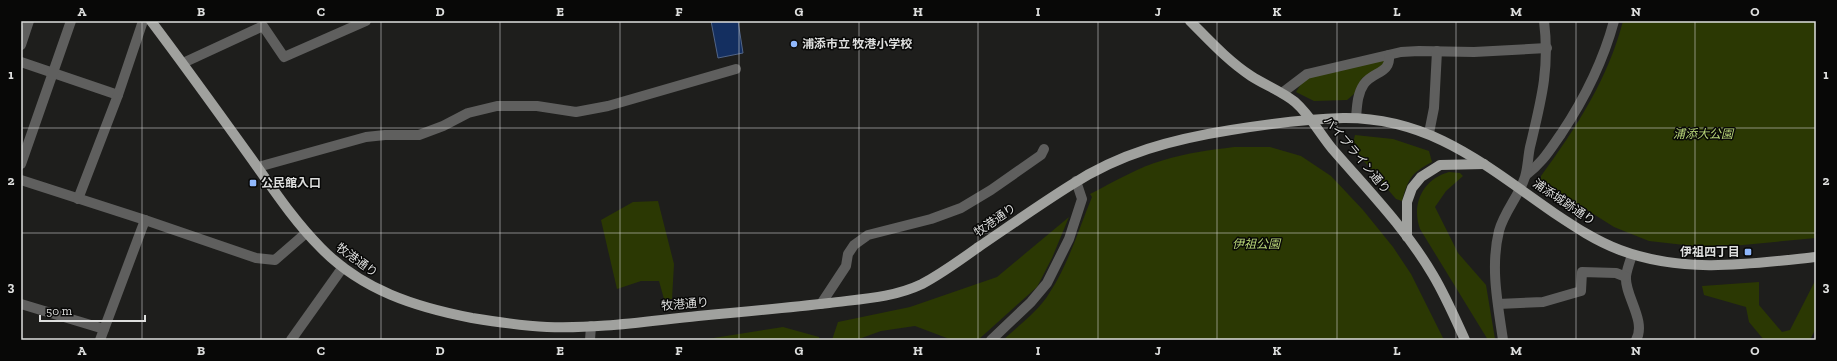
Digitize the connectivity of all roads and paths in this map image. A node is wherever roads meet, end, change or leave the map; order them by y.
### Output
1 (29, 21) edge
2 (71, 21) edge
3 (143, 21) edge
4 (151, 21) edge
5 (366, 21) edge
6 (1190, 21) edge
7 (1544, 21) edge
8 (1614, 21) edge
9 (263, 23) edge
10 (21, 45) edge
11 (1547, 48) junction
12 (1437, 51) junction
13 (1389, 55) junction
14 (21, 62) edge
15 (184, 63) junction
16 (736, 69) dead end
17 (53, 73) junction
18 (1282, 93) junction
19 (118, 95) junction
20 (1356, 118) junction
21 (1310, 119) junction
22 (1429, 134) junction
23 (1044, 149) dead end
24 (21, 164) edge
25 (1484, 164) junction
26 (258, 168) junction
27 (1526, 175) junction
28 (21, 180) edge
29 (1076, 182) junction
30 (1520, 189) junction
31 (78, 200) junction
32 (145, 220) junction
33 (306, 232) junction
34 (1407, 237) junction
35 (1632, 255) junction
36 (1816, 257) edge
37 (343, 267) junction
38 (1626, 277) junction
39 (21, 304) edge
40 (821, 304) junction
41 (1498, 304) junction
42 (590, 326) junction
43 (104, 329) junction
44 (100, 340) edge
45 (291, 340) edge
46 (590, 340) edge
47 (991, 340) edge
48 (1465, 340) edge
49 (1503, 340) edge
50 (1636, 340) edge

1 - 10 street
2 - 17 street
3 - 19 street
4 - 15 main road, 牧港通り
5 - 9 street
6 - 18 main road, パイプライン通り
7 - 11 street
8 - 27 street
9 - 15 street
11 - 12 street
11 - 27 street
12 - 13 street
12 - 22 street
13 - 18 street
13 - 20 street
14 - 17 street
15 - 26 main road, 牧港通り
16 - 26 street
17 - 19 street
17 - 24 street
18 - 21 main road, パイプライン通り
19 - 31 street
20 - 21 main road, 浦添城跡通り
20 - 22 main road, 浦添城跡通り
21 - 29 main road, 牧港通り
21 - 34 main road, パイプライン通り
22 - 25 main road, 浦添城跡通り
23 - 40 street
25 - 30 main road, 浦添城跡通り
25 - 34 main road
26 - 33 main road, 牧港通り
27 - 30 street
28 - 31 street
29 - 40 main road, 牧港通り
29 - 47 street
30 - 35 main road, 浦添城跡通り
30 - 41 street
31 - 32 street
32 - 33 street
32 - 43 street
33 - 37 main road, 牧港通り
34 - 48 main road, パイプライン通り
35 - 36 main road, 浦添城跡通り
35 - 38 street
37 - 42 main road, 牧港通り
37 - 45 street
38 - 41 street
38 - 50 street
39 - 43 street
40 - 42 main road, 牧港通り
41 - 49 street
42 - 46 street
43 - 44 street

